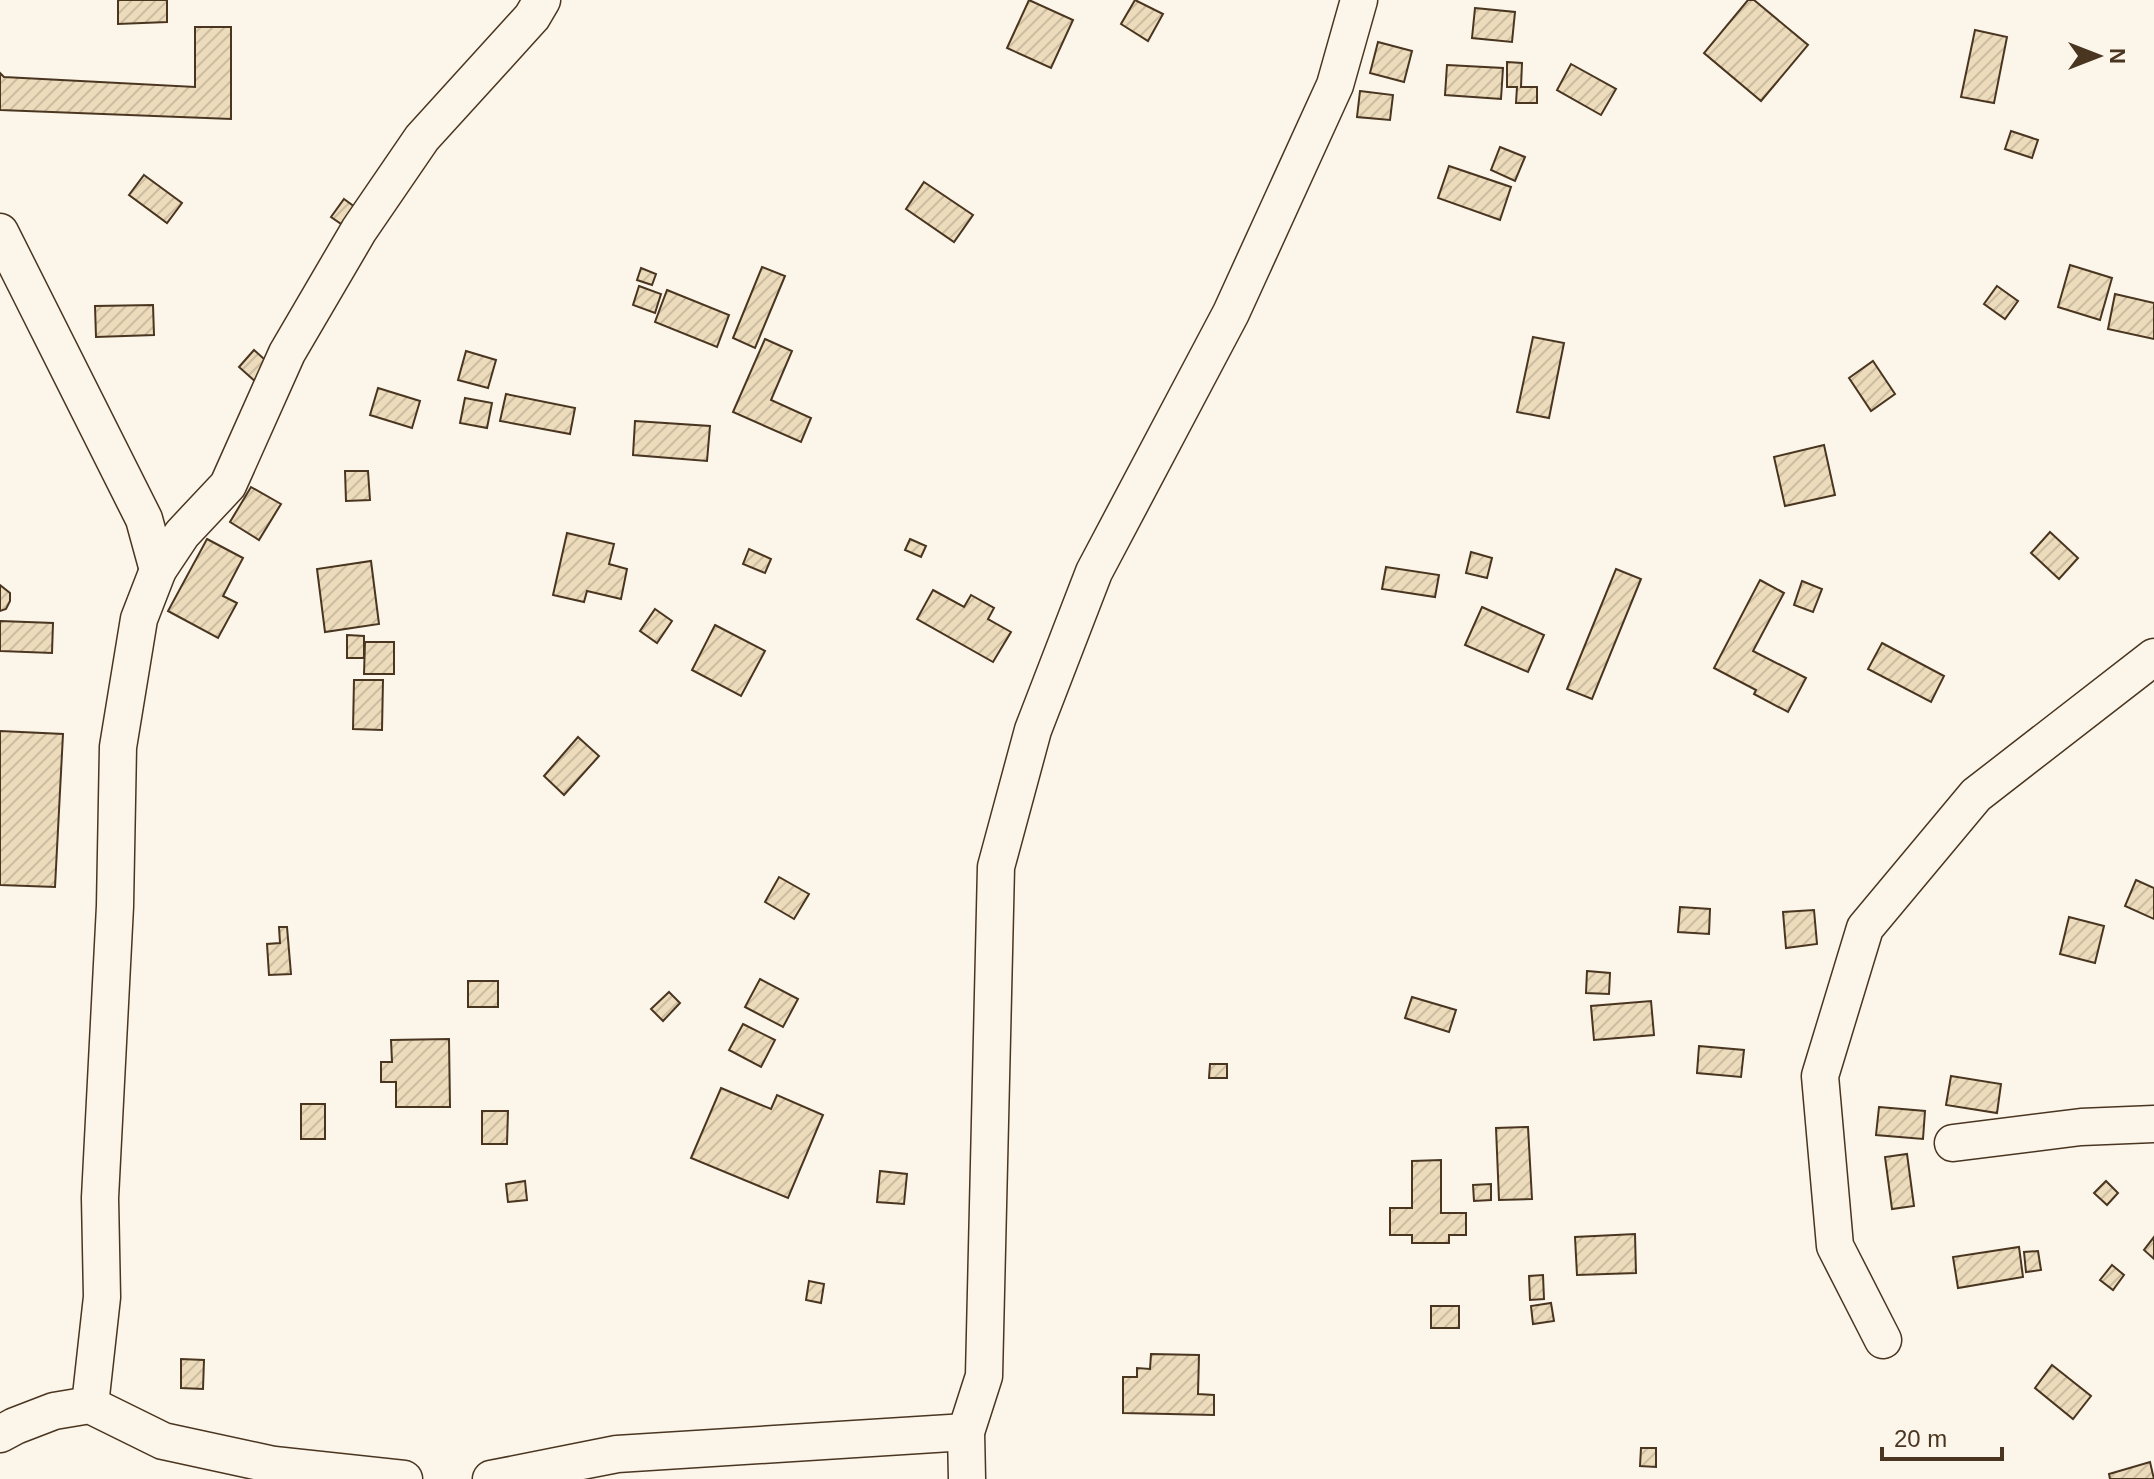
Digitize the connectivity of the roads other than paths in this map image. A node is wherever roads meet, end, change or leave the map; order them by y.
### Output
1 (542, 0) edge
2 (1359, 0) edge
3 (0, 232) edge
4 (158, 570) junction
5 (2154, 657) edge
6 (2154, 1124) edge
7 (1953, 1143) dead end
8 (1883, 1340) dead end
9 (90, 1405) junction
10 (966, 1432) junction
11 (0, 1434) edge
12 (404, 1479) edge
13 (491, 1479) edge
14 (967, 1479) edge

1 - 4 street
2 - 10 street
3 - 4 street
4 - 9 street
5 - 8 street
6 - 7 street
9 - 11 street
9 - 12 street
10 - 13 street
10 - 14 street

